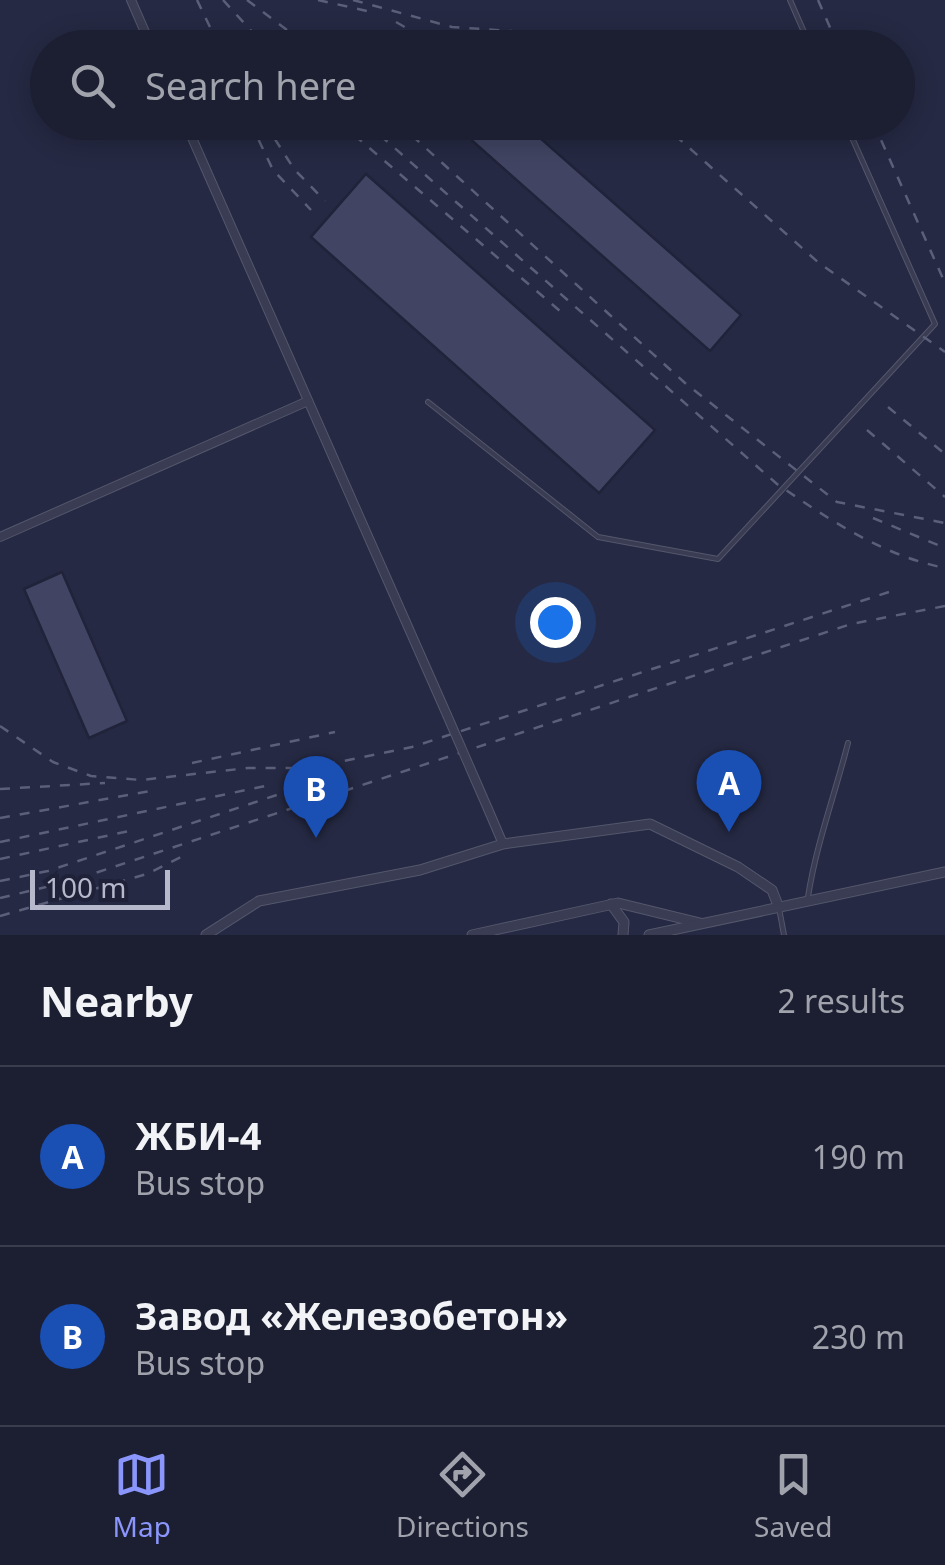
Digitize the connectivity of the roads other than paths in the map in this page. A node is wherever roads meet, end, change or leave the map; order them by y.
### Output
1 (131, 0) edge
2 (790, 0) edge
3 (144, 30) edge
4 (804, 30) edge
5 (193, 140) edge
6 (853, 140) edge
7 (308, 401) junction
8 (428, 402) dead end
9 (0, 537) edge
10 (848, 742) dead end
11 (503, 844) junction
12 (945, 872) edge
13 (808, 902) junction
14 (611, 904) junction
15 (779, 908) junction
16 (702, 924) junction
17 (206, 935) edge
18 (472, 935) edge
19 (623, 935) edge
20 (649, 935) edge
21 (784, 935) edge

1 - 3 street
2 - 4 lane
5 - 7 street
6 - 8 lane
7 - 9 street
7 - 11 street, bridge
10 - 13 lane
11 - 15 street
11 - 17 street
12 - 13 street
13 - 15 street
14 - 16 street
14 - 18 street
14 - 19 street
15 - 16 street
15 - 21 lane
16 - 20 street

